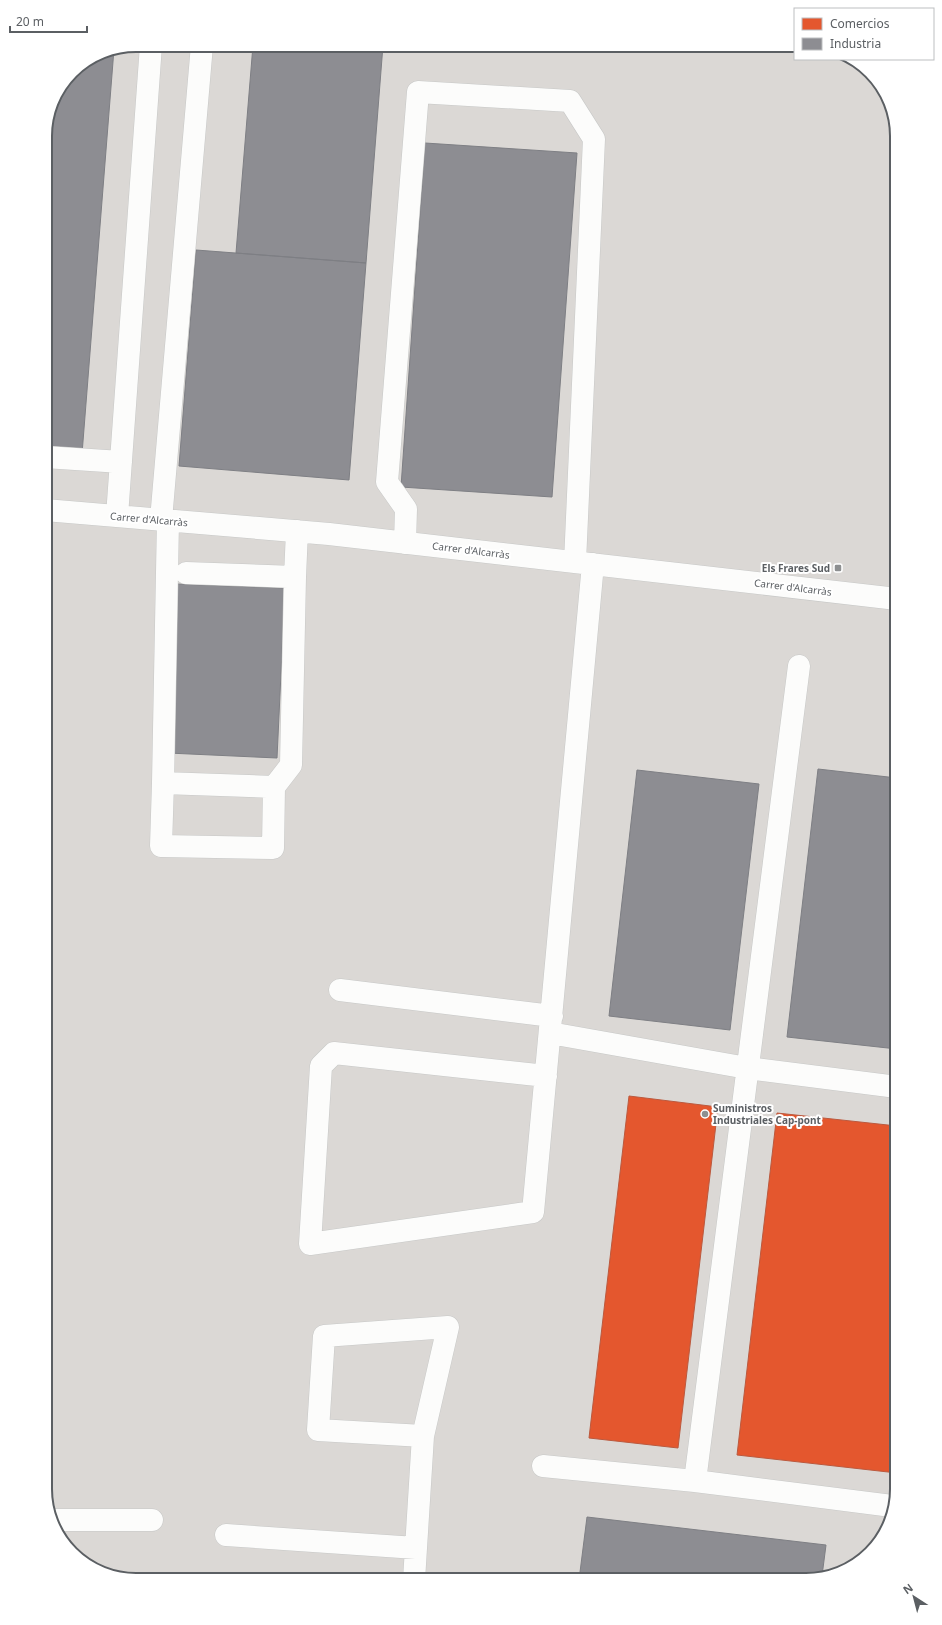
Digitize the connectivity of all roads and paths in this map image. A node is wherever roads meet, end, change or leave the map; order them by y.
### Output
1 (150, 52) edge
2 (201, 52) edge
3 (52, 457) edge
4 (121, 462) junction
5 (52, 511) edge
6 (117, 516) junction
7 (164, 520) junction
8 (297, 531) junction
9 (405, 543) junction
10 (584, 563) junction
11 (186, 573) dead end
12 (295, 577) junction
13 (890, 598) edge
14 (798, 666) dead end
15 (163, 783) junction
16 (274, 787) junction
17 (340, 990) dead end
18 (551, 1025) junction
19 (747, 1068) junction
20 (546, 1076) junction
21 (890, 1086) edge
22 (423, 1436) junction
23 (543, 1466) dead end
24 (696, 1481) junction
25 (888, 1505) edge
26 (58, 1520) edge
27 (152, 1520) dead end
28 (226, 1535) dead end
29 (416, 1548) junction
30 (414, 1573) edge

1 - 4 street
2 - 7 street
3 - 4 street
4 - 6 street
5 - 6 street, Carrer d'Alcarràs
6 - 7 street, Carrer d'Alcarràs
7 - 8 street, Carrer d'Alcarràs
7 - 15 street
8 - 9 street, Carrer d'Alcarràs
8 - 12 street
9 - 10 street, Carrer d'Alcarràs
9 - 10 street
10 - 13 street, Carrer d'Alcarràs
10 - 18 street
11 - 12 street
12 - 16 street
14 - 19 street
15 - 16 street
15 - 16 street
17 - 18 street
18 - 19 street
18 - 20 street
19 - 21 street
19 - 24 street
20 - 20 street
22 - 22 street
22 - 29 street
23 - 24 street
24 - 25 street
26 - 27 street
28 - 29 street
29 - 30 street

